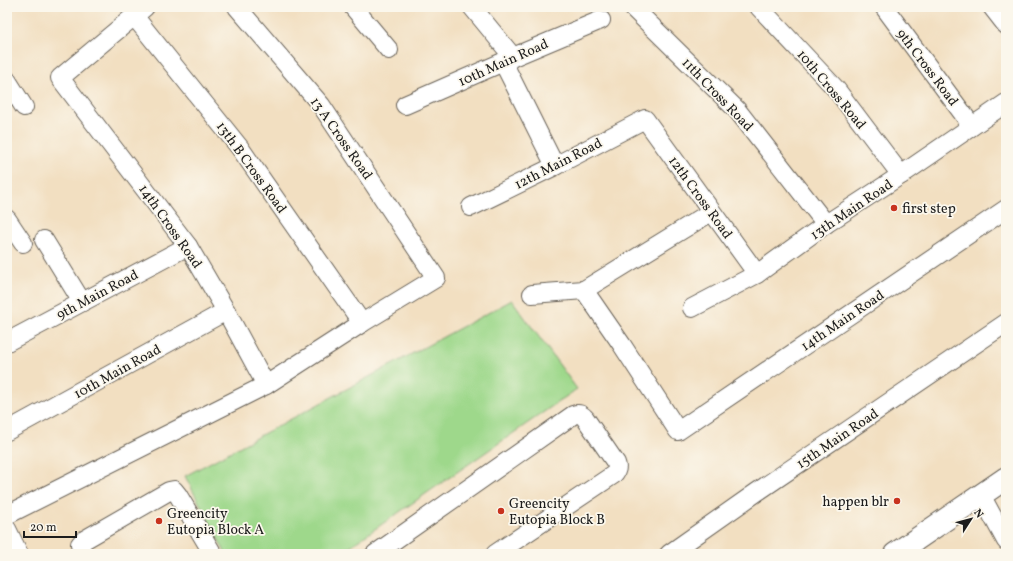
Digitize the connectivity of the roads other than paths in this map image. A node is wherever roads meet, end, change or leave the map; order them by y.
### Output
1 (237, 7) edge
2 (353, 7) edge
3 (472, 7) edge
4 (632, 7) edge
5 (759, 7) edge
6 (884, 7) edge
7 (992, 7) edge
8 (140, 11) edge
9 (601, 20) dead end
10 (1006, 25) edge
11 (389, 50) dead end
12 (508, 60) junction
13 (7, 80) edge
14 (1006, 103) edge
15 (405, 105) dead end
16 (24, 107) dead end
17 (645, 119) joint
18 (972, 126) junction
19 (556, 166) junction
20 (901, 175) junction
21 (471, 207) dead end
22 (1006, 209) edge
23 (711, 212) junction
24 (7, 219) edge
25 (826, 224) junction
26 (44, 240) dead end
27 (23, 243) dead end
28 (188, 246) junction
29 (757, 274) junction
30 (584, 290) junction
31 (532, 294) dead end
32 (82, 302) junction
33 (692, 308) dead end
34 (226, 312) junction
35 (362, 323) junction
36 (1006, 323) edge
37 (8, 339) edge
38 (266, 385) junction
39 (7, 431) edge
40 (1006, 478) edge
41 (981, 495) junction
42 (7, 515) edge
43 (7, 529) edge
44 (1006, 540) edge
45 (19, 554) edge
46 (82, 554) edge
47 (213, 554) edge
48 (375, 554) edge
49 (495, 554) edge
50 (669, 554) edge
51 (895, 554) edge

1 - 35 street, 13 A Cross Road
2 - 11 street
3 - 12 street
4 - 25 street, 11th Cross Road
5 - 20 street, 10th Cross Road
6 - 18 street, 9th Cross Road
7 - 10 street
8 - 28 street, 14th Cross Road
8 - 35 street, 13th B Cross Road
9 - 12 street, 10th Main Road
12 - 15 street, 10th Main Road
12 - 19 street
13 - 16 street
14 - 18 street, 13th Main Road
17 - 19 street, 12th Main Road
17 - 23 street, 12th Cross Road
18 - 20 street, 13th Main Road
19 - 21 street, 12th Main Road
20 - 25 street, 13th Main Road
22 - 30 street, 14th Main Road
23 - 29 street, 12th Cross Road
23 - 30 street
24 - 27 street
25 - 29 street, 13th Main Road
26 - 32 street
28 - 32 street, 9th Main Road
28 - 34 street, 14th Cross Road
29 - 33 street, 13th Main Road
30 - 31 street
32 - 37 street, 9th Main Road
34 - 38 street, 14th Cross Road
34 - 39 street, 10th Main Road
35 - 38 street
36 - 50 street, 15th Main Road
38 - 42 street
40 - 41 street
41 - 44 street
41 - 51 street
43 - 45 street
46 - 47 street
48 - 49 street

